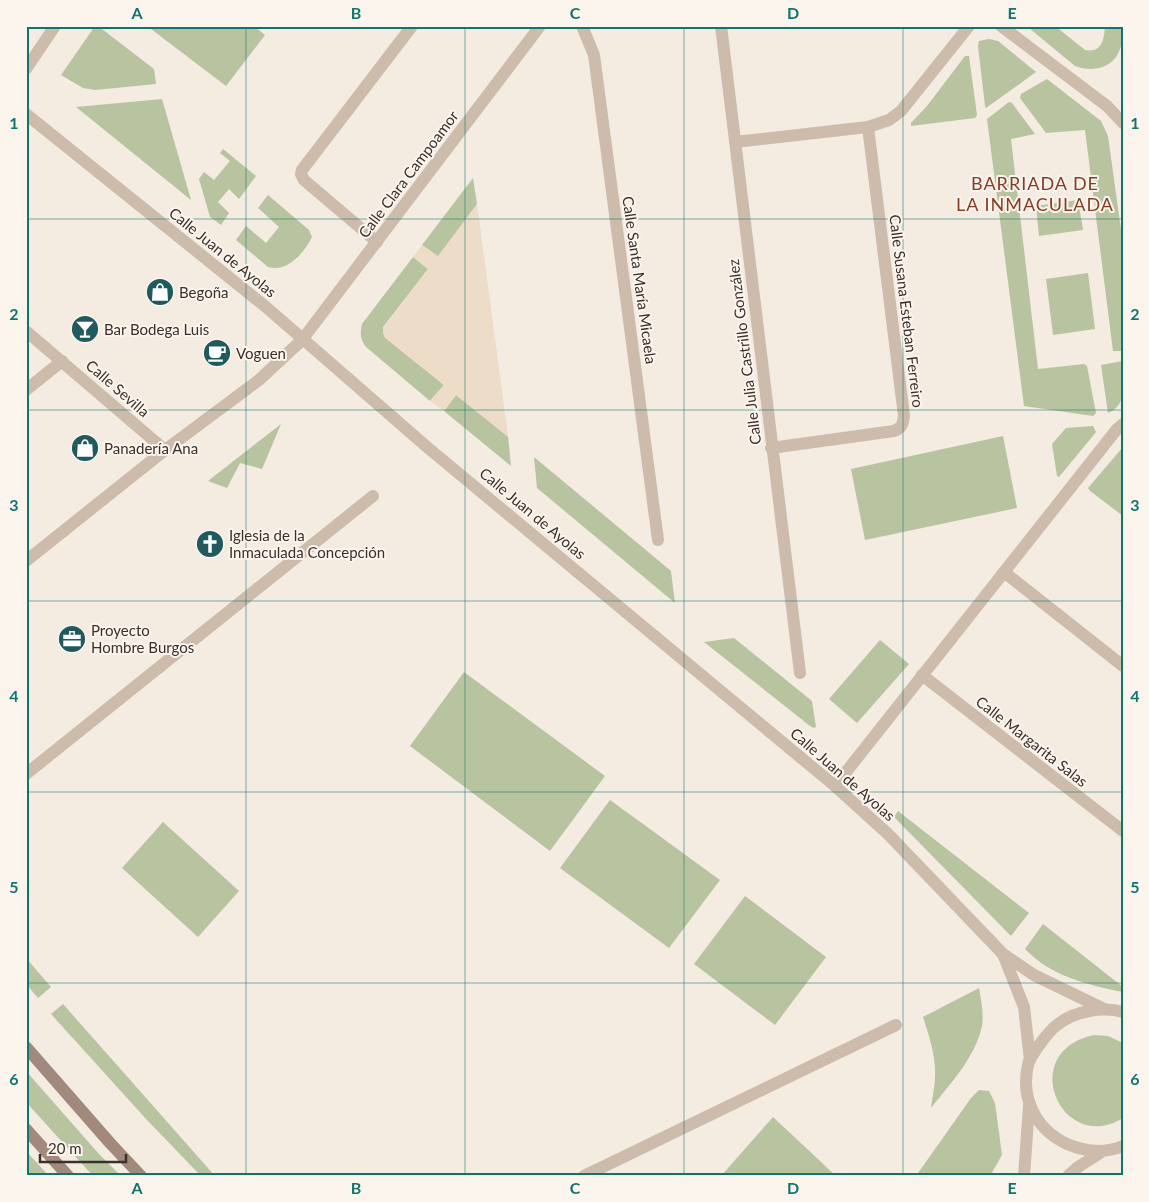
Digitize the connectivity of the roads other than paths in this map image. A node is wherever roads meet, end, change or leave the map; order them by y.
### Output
1 (55, 26) edge
2 (412, 26) edge
3 (539, 26) edge
4 (582, 26) edge
5 (721, 26) edge
6 (969, 26) edge
7 (1001, 26) edge
8 (26, 69) edge
9 (26, 114) edge
10 (1123, 123) edge
11 (868, 127) junction
12 (735, 142) junction
13 (377, 242) junction
14 (26, 331) edge
15 (302, 340) junction
16 (62, 361) junction
17 (26, 390) edge
18 (1123, 424) edge
19 (772, 448) junction
20 (165, 450) junction
21 (374, 496) dead end
22 (658, 540) dead end
23 (26, 561) edge
24 (1004, 572) junction
25 (1123, 666) edge
26 (800, 673) dead end
27 (922, 675) junction
28 (26, 774) edge
29 (835, 786) junction
30 (1123, 832) edge
31 (1003, 954) junction
32 (1104, 1009) junction
33 (1122, 1012) edge
34 (896, 1026) dead end
35 (26, 1047) edge
36 (1030, 1060) junction
37 (1029, 1106) junction
38 (26, 1129) edge
39 (1123, 1146) edge
40 (1100, 1152) junction
41 (68, 1176) edge
42 (141, 1176) edge
43 (584, 1176) edge
44 (1024, 1176) edge
45 (1068, 1176) edge

1 - 8 street
2 - 13 street
3 - 13 street, Calle Clara Campoamor
4 - 22 street, Calle Santa María Micaela
5 - 12 street, Calle Julia Castrillo González
6 - 11 street
7 - 10 street
9 - 15 street, Calle Juan de Ayolas
11 - 12 street
11 - 19 street, Calle Susana Esteban Ferreiro
12 - 19 street, Calle Julia Castrillo González
13 - 15 street, Calle Clara Campoamor
14 - 16 street, Calle Sevilla
15 - 20 street, Calle Clara Campoamor
15 - 29 street, Calle Juan de Ayolas
16 - 17 street
16 - 20 street, Calle Sevilla
18 - 24 street
19 - 26 street, Calle Julia Castrillo González
20 - 23 street, Calle Clara Campoamor
21 - 28 street
24 - 25 street
24 - 27 street
27 - 29 street
27 - 30 street, Calle Margarita Salas
29 - 31 street, Calle Juan de Ayolas
31 - 32 street, Calle Juan de Ayolas
31 - 36 street, Calle Juan de Ayolas
32 - 33 street
32 - 36 street
34 - 43 street
35 - 42 main road
36 - 37 street
37 - 40 street
37 - 44 street
38 - 41 main road
39 - 40 street
40 - 45 street

